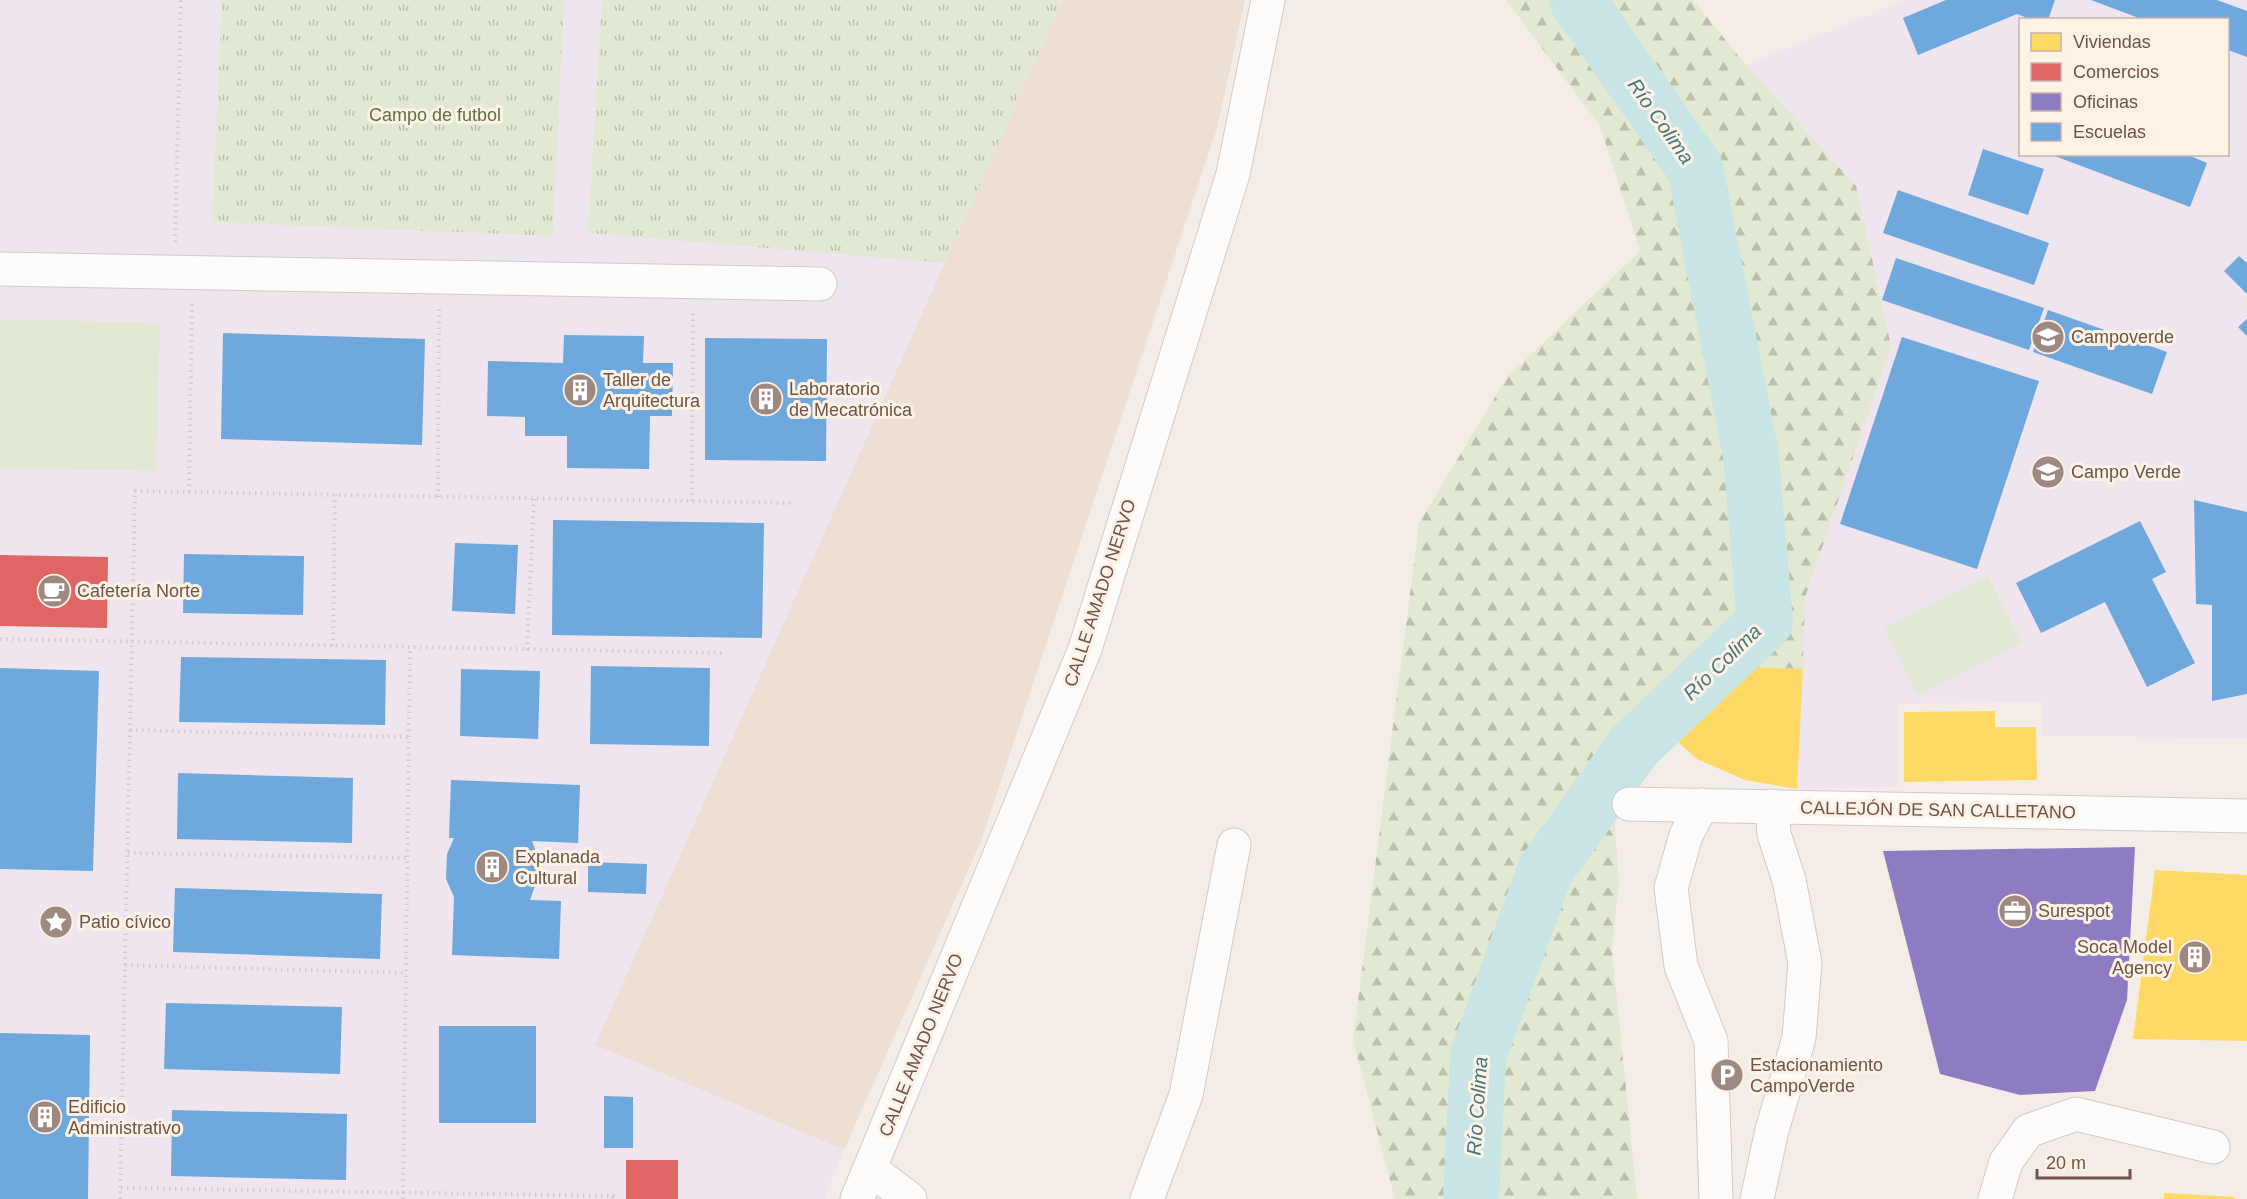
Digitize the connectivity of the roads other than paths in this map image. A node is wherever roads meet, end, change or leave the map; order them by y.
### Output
1 (1268, 0) edge
2 (0, 269) edge
3 (820, 284) dead end
4 (1629, 804) dead end
5 (1702, 805) junction
6 (1772, 806) junction
7 (2247, 816) edge
8 (1234, 845) dead end
9 (2212, 1147) dead end
10 (870, 1169) junction
11 (858, 1199) edge
12 (910, 1199) edge
13 (1147, 1199) edge
14 (1716, 1199) edge
15 (1758, 1199) edge
16 (1995, 1199) edge

1 - 10 street, CALLE AMADO NERVO
2 - 3 street
4 - 5 street, CALLEJÓN DE SAN CALLETANO
5 - 6 street, CALLEJÓN DE SAN CALLETANO
5 - 14 street
6 - 7 street, CALLEJÓN DE SAN CALLETANO
6 - 15 street
8 - 13 street
9 - 16 street
10 - 11 street, CALLE AMADO NERVO
10 - 12 street

